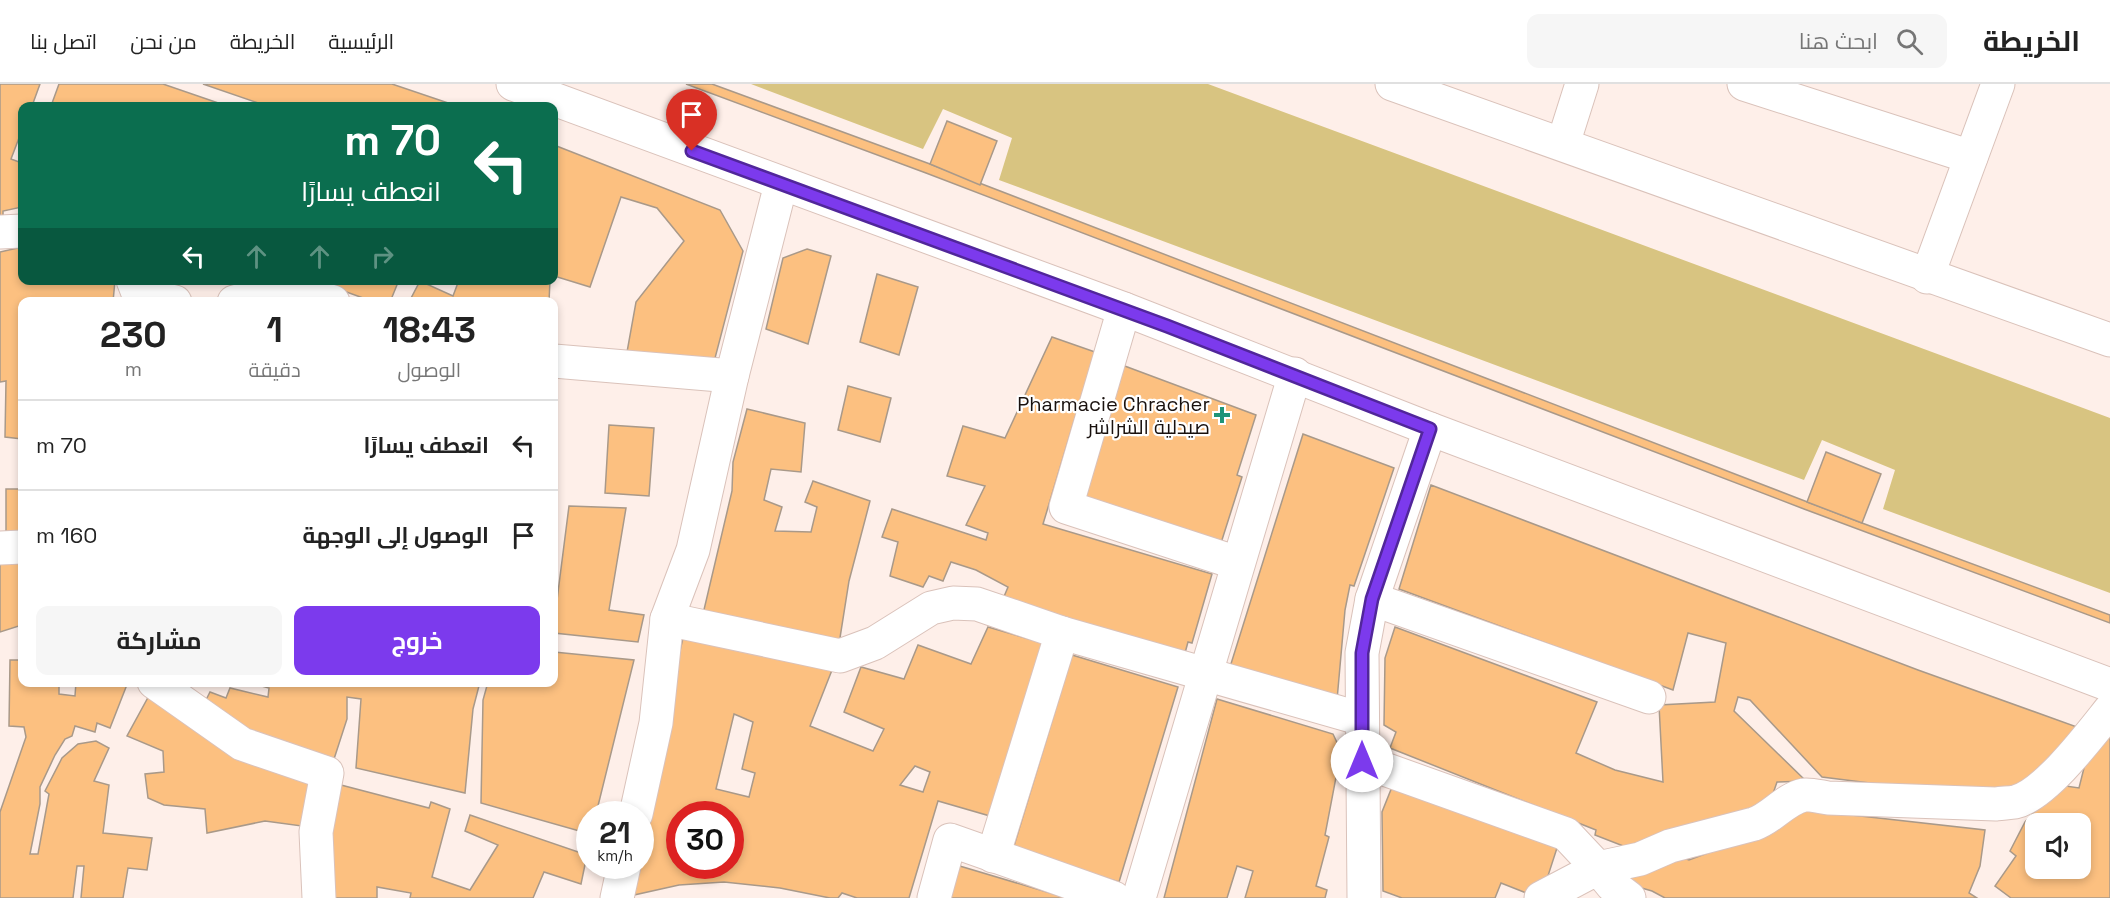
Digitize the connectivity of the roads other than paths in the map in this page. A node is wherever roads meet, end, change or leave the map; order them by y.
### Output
1 (513, 84) edge
2 (1392, 84) edge
3 (1582, 84) edge
4 (1744, 84) edge
5 (1998, 84) edge
6 (1563, 144) junction
7 (1971, 157) junction
8 (781, 184) junction
9 (18, 231) edge
10 (0, 232) edge
11 (1927, 277) junction
12 (135, 285) edge
13 (154, 297) edge
14 (250, 297) edge
15 (320, 297) edge
16 (1124, 309) junction
17 (2110, 340) edge
18 (558, 361) edge
19 (1295, 374) junction
20 (732, 376) junction
21 (1430, 429) junction
22 (18, 546) edge
23 (0, 548) edge
24 (1237, 563) junction
25 (1372, 599) junction
26 (667, 619) junction
27 (1062, 633) junction
28 (1205, 673) junction
29 (2110, 685) edge
30 (161, 687) edge
31 (1649, 697) dead end
32 (2110, 711) edge
33 (1362, 719) junction
34 (1362, 761) junction
35 (639, 801) edge
36 (993, 856) junction
37 (1598, 868) junction
38 (621, 879) edge
39 (319, 898) edge
40 (617, 898) edge
41 (934, 898) edge
42 (1114, 898) edge
43 (1139, 898) edge
44 (1364, 898) edge
45 (1540, 898) edge
46 (1629, 898) edge

1 - 8 street
2 - 6 street
3 - 6 street
4 - 7 street
5 - 7 street
6 - 11 street
7 - 11 street
8 - 16 street
8 - 20 street
9 - 10 street
11 - 17 street
12 - 13 street
14 - 15 street
16 - 19 street
16 - 24 street
18 - 20 street
19 - 21 street
19 - 24 street
20 - 26 street
21 - 25 street
21 - 29 street
22 - 23 street
24 - 28 street
25 - 31 street
25 - 33 street
26 - 27 street
26 - 35 street
27 - 28 street
27 - 36 street
28 - 33 street
28 - 43 street
30 - 39 street
32 - 37 street
33 - 34 street
34 - 37 street
34 - 44 street
36 - 41 street
36 - 42 street
37 - 45 street
37 - 46 street
38 - 40 street

